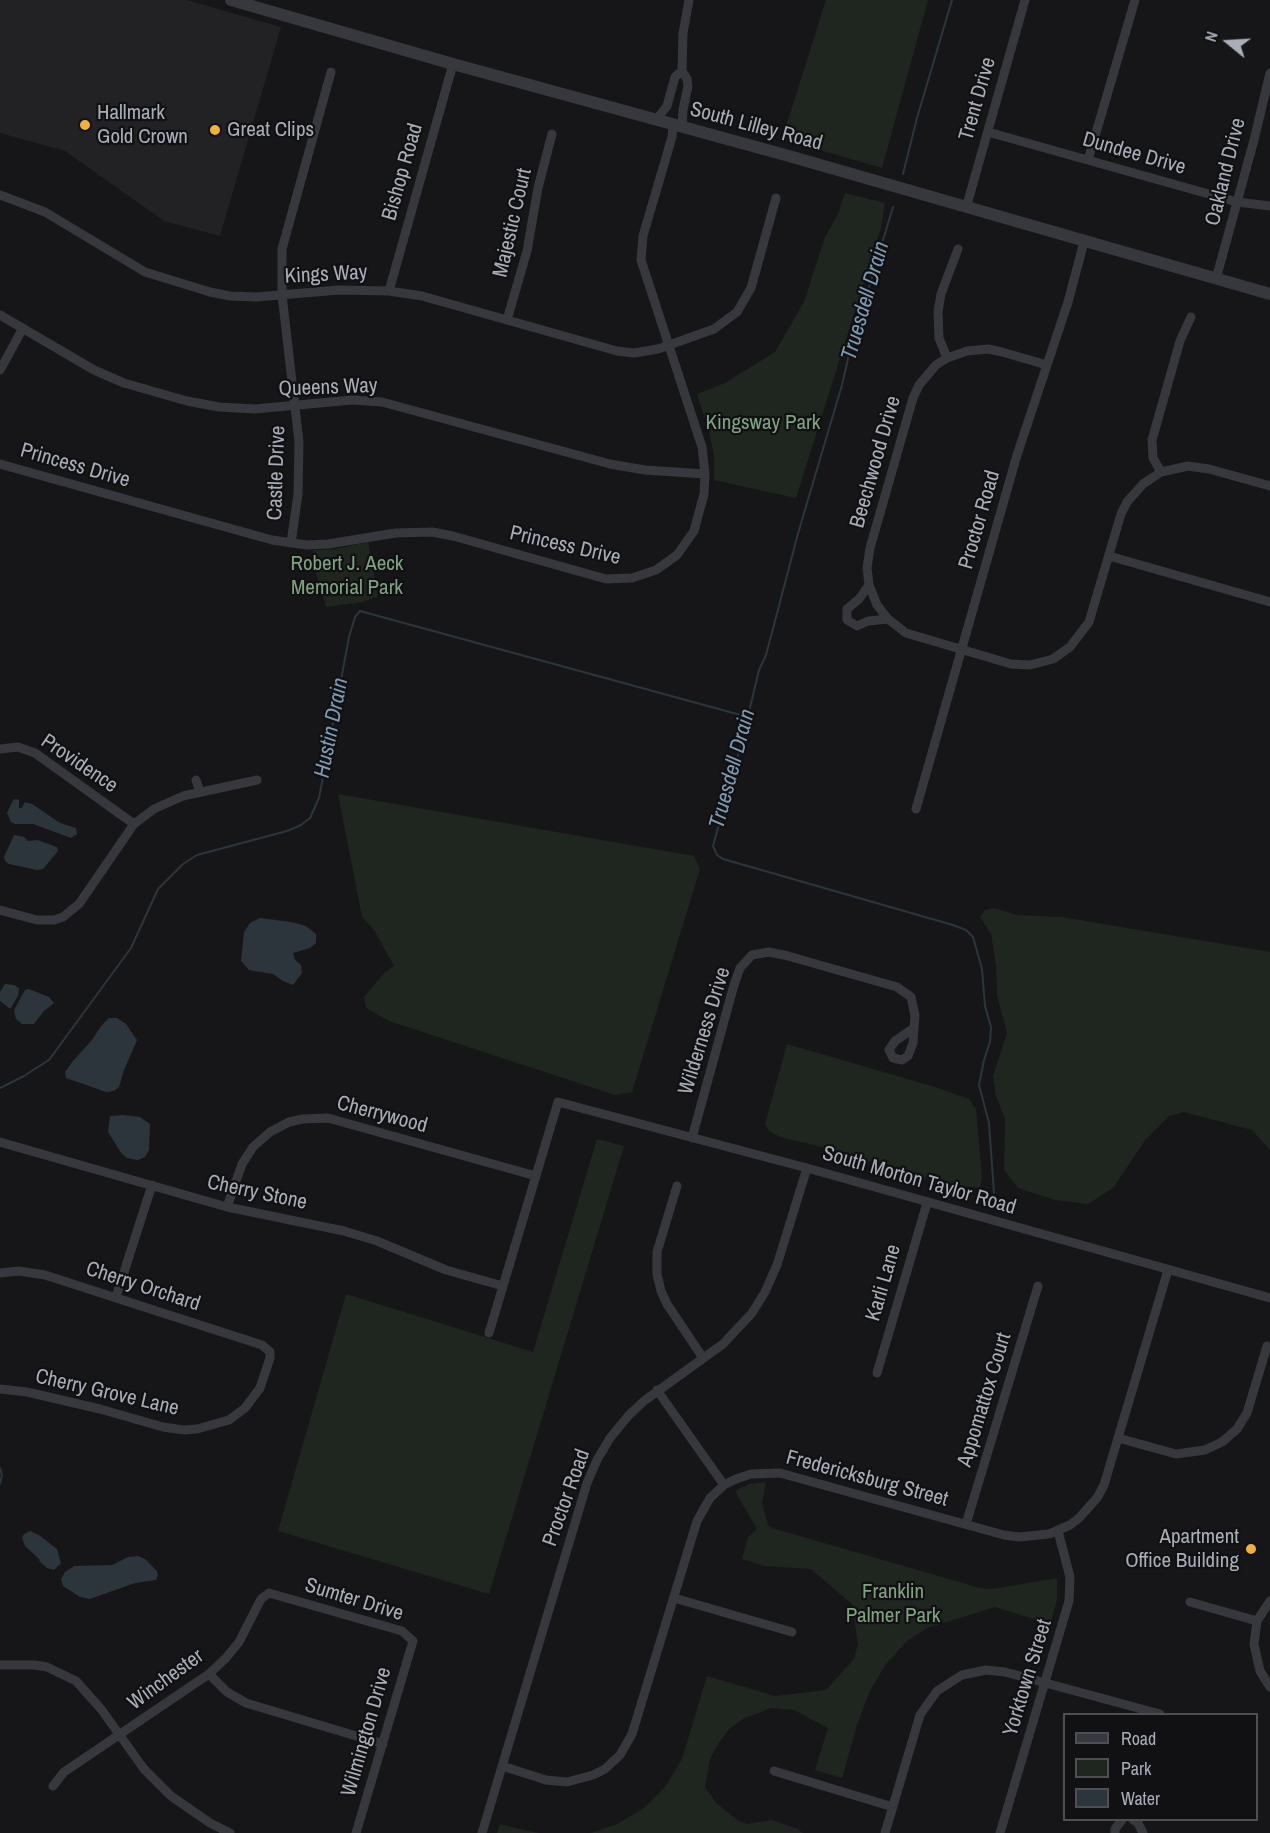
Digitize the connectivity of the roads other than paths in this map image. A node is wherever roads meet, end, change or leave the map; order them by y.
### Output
1 (231, 0) edge
2 (688, 0) edge
3 (1025, 0) edge
4 (1135, 0) edge
5 (453, 64) junction
6 (682, 71) junction
7 (331, 72) dead end
8 (1270, 73) edge
9 (656, 120) junction
10 (678, 126) junction
11 (988, 132) junction
12 (552, 134) dead end
13 (1088, 160) junction
14 (0, 195) edge
15 (776, 198) dead end
16 (1237, 202) junction
17 (1270, 207) edge
18 (966, 208) junction
19 (1084, 242) junction
20 (958, 249) dead end
21 (1216, 279) junction
22 (389, 291) junction
23 (1270, 294) edge
24 (282, 295) junction
25 (0, 315) edge
26 (1191, 317) dead end
27 (507, 320) junction
28 (23, 328) junction
29 (669, 345) junction
30 (947, 358) junction
31 (1047, 365) junction
32 (0, 370) edge
33 (295, 406) junction
34 (0, 464) edge
35 (1161, 472) junction
36 (705, 474) junction
37 (1270, 485) edge
38 (291, 543) junction
39 (1109, 556) junction
40 (869, 585) junction
41 (1270, 602) edge
42 (888, 619) junction
43 (961, 651) junction
44 (0, 749) edge
45 (196, 780) dead end
46 (257, 780) dead end
47 (200, 792) junction
48 (916, 809) dead end
49 (134, 824) junction
50 (0, 910) edge
51 (914, 1028) dead end
52 (692, 1138) junction
53 (0, 1142) edge
54 (807, 1168) junction
55 (536, 1176) junction
56 (152, 1185) junction
57 (677, 1186) dead end
58 (927, 1203) junction
59 (227, 1207) junction
60 (1168, 1270) junction
61 (0, 1274) edge
62 (503, 1286) junction
63 (1038, 1286) dead end
64 (116, 1297) junction
65 (1270, 1299) edge
66 (489, 1333) dead end
67 (1267, 1347) dead end
68 (270, 1352) joint
69 (703, 1358) junction
70 (877, 1372) dead end
71 (0, 1389) edge
72 (657, 1390) junction
73 (1118, 1438) junction
74 (724, 1485) junction
75 (966, 1524) junction
76 (1058, 1531) junction
77 (282, 1597) joint
78 (674, 1598) junction
79 (1270, 1601) edge
80 (1190, 1602) dead end
81 (1257, 1621) junction
82 (792, 1632) dead end
83 (413, 1641) joint
84 (0, 1665) edge
85 (209, 1674) junction
86 (1045, 1683) junction
87 (1270, 1686) edge
88 (1156, 1713) edge
89 (119, 1736) junction
90 (383, 1744) junction
91 (502, 1766) junction
92 (774, 1771) dead end
93 (53, 1786) dead end
94 (893, 1807) junction
95 (1135, 1821) edge
96 (230, 1833) edge
97 (356, 1833) edge
98 (482, 1833) edge
99 (885, 1833) edge
100 (1000, 1833) edge
101 (1133, 1833) edge
102 (1143, 1833) edge

1 - 5 street, South Lilley Road
2 - 6 street, Princess Drive
3 - 11 street, Trent Drive
4 - 13 street
5 - 9 street, South Lilley Road
5 - 22 street, Bishop Road
6 - 9 street, Princess Drive
6 - 10 street, Princess Drive
7 - 24 street, Castle Drive
8 - 16 street, Oakland Drive
9 - 10 street, South Lilley Road
10 - 18 street, South Lilley Road
10 - 29 street, Princess Drive
11 - 13 street, Dundee Drive
11 - 18 street, Trent Drive
12 - 27 street, Majestic Court
13 - 16 street, Dundee Drive
14 - 24 street, Kings Way
15 - 29 street, Kings Way
16 - 17 street, Dundee Drive
16 - 21 street, Oakland Drive
18 - 19 street, South Lilley Road
19 - 21 street, South Lilley Road
19 - 31 street, Proctor Road
20 - 30 street
21 - 23 street, South Lilley Road
22 - 24 street, Kings Way
22 - 27 street, Kings Way
24 - 33 street, Castle Drive
25 - 28 street, Queens Way
26 - 35 street
27 - 29 street, Kings Way
28 - 32 street
28 - 33 street, Queens Way
29 - 36 street, Princess Drive
30 - 31 street, Beechwood Drive
30 - 40 street, Beechwood Drive
31 - 43 street, Proctor Road
33 - 36 street, Queens Way
33 - 38 street, Castle Drive
34 - 38 street, Princess Drive
35 - 37 street
35 - 39 street, Beechwood Drive
36 - 38 street, Princess Drive
39 - 41 street
39 - 43 street, Beechwood Drive
40 - 42 street, Beechwood Drive
40 - 42 street
42 - 43 street, Beechwood Drive
43 - 48 street, Proctor Road
44 - 49 street, Providence
45 - 47 street
46 - 47 street
47 - 49 street
49 - 50 street
51 - 52 street, Wilderness Drive
52 - 54 street, South Morton Taylor Road
52 - 55 street, South Morton Taylor Road
53 - 56 street, Cherry Stone
54 - 58 street, South Morton Taylor Road
54 - 69 street, Proctor Road
55 - 59 street, Cherrywood
55 - 62 street
56 - 59 street, Cherry Stone
56 - 64 street
57 - 69 street
58 - 60 street, South Morton Taylor Road
58 - 70 street, Karli Lane
59 - 62 street, Cherry Stone
60 - 65 street, South Morton Taylor Road
60 - 73 street, Fredericksburg Street
61 - 64 street, Cherry Orchard
62 - 66 street
63 - 75 street, Appomattox Court
64 - 68 street, Cherry Orchard
67 - 73 street
68 - 71 street, Cherry Grove Lane
69 - 72 street, Proctor Road
72 - 74 street
72 - 91 street, Proctor Road
73 - 76 street, Fredericksburg Street
74 - 75 street, Fredericksburg Street
74 - 78 street, Fredericksburg Street
75 - 76 street, Fredericksburg Street
76 - 86 street, Yorktown Street
77 - 83 street, Sumter Drive
77 - 85 street, Winchester
78 - 82 street
78 - 91 street, Fredericksburg Street
79 - 81 street
80 - 81 street
81 - 87 street
83 - 90 street, Wilmington Drive
84 - 89 street
85 - 89 street, Winchester
85 - 90 street
86 - 88 street
86 - 94 street
86 - 100 street, Yorktown Street
89 - 93 street, Winchester
89 - 96 street
90 - 97 street, Wilmington Drive
91 - 98 street, Proctor Road
92 - 94 street
94 - 99 street
95 - 102 street
101 - 102 street

